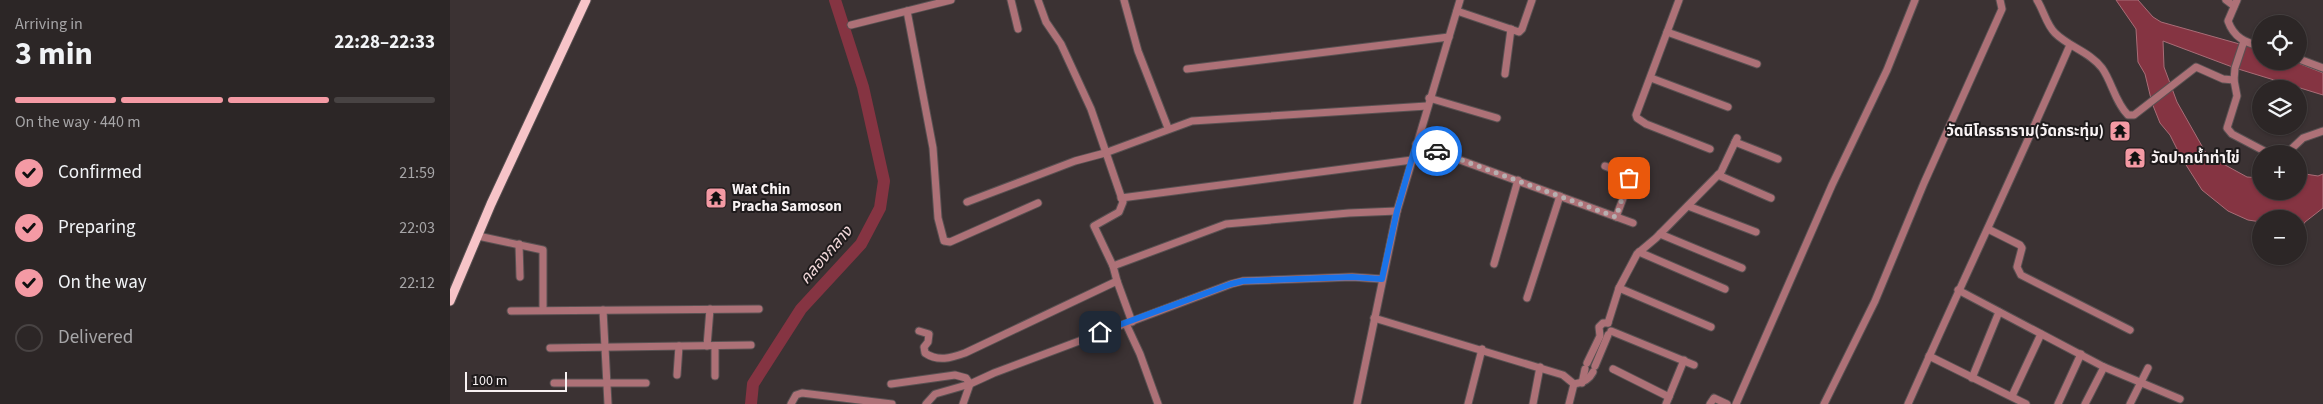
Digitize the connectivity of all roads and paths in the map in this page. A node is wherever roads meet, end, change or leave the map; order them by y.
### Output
1 (586, 0) edge
2 (951, 0) edge
3 (1011, 0) edge
4 (1038, 0) edge
5 (1124, 0) edge
6 (1460, 0) edge
7 (1532, 0) edge
8 (1679, 0) edge
9 (1915, 0) edge
10 (2000, 0) edge
11 (2037, 0) edge
12 (2226, 0) edge
13 (2235, 3) edge
14 (907, 11) junction
15 (1457, 11) junction
16 (851, 25) dead end
17 (1018, 29) dead end
18 (1511, 29) junction
19 (1667, 32) junction
20 (1449, 37) junction
21 (2244, 41) junction
22 (2252, 44) edge
23 (2070, 45) junction
24 (2307, 62) edge
25 (1757, 64) dead end
26 (2323, 68) edge
27 (1187, 69) dead end
28 (1505, 74) dead end
29 (1651, 78) junction
30 (2234, 80) junction
31 (1429, 98) junction
32 (1427, 106) junction
33 (1728, 107) dead end
34 (1497, 118) dead end
35 (1168, 128) junction
36 (2323, 132) edge
37 (1416, 144) junction
38 (2253, 145) edge
39 (2296, 145) edge
40 (1710, 150) dead end
41 (1105, 153) junction
42 (1778, 159) dead end
43 (1412, 160) junction
44 (1605, 166) dead end
45 (1718, 176) junction
46 (1518, 180) junction
47 (1560, 196) junction
48 (1121, 198) junction
49 (1772, 198) dead end
50 (967, 202) dead end
51 (1038, 203) dead end
52 (1688, 206) junction
53 (1397, 211) junction
54 (1616, 217) junction
55 (1633, 223) dead end
56 (1988, 229) junction
57 (1756, 232) dead end
58 (1660, 234) junction
59 (478, 236) junction
60 (519, 244) junction
61 (1640, 252) junction
62 (1494, 264) dead end
63 (1113, 266) junction
64 (1742, 268) dead end
65 (520, 277) dead end
66 (1382, 279) junction
67 (1117, 281) junction
68 (1619, 288) junction
69 (1725, 288) dead end
70 (1958, 290) junction
71 (1527, 298) dead end
72 (450, 302) edge
73 (759, 309) dead end
74 (543, 310) junction
75 (603, 310) junction
76 (710, 310) junction
77 (511, 311) dead end
78 (1998, 312) junction
79 (1374, 318) junction
80 (1129, 323) junction
81 (1608, 323) junction
82 (1711, 327) dead end
83 (2130, 330) dead end
84 (919, 331) dead end
85 (1607, 333) junction
86 (2041, 334) junction
87 (751, 345) dead end
88 (679, 346) junction
89 (711, 346) junction
90 (550, 348) dead end
91 (605, 348) junction
92 (1482, 349) junction
93 (2081, 354) junction
94 (1929, 356) junction
95 (1684, 360) junction
96 (1694, 365) dead end
97 (2104, 367) junction
98 (1540, 368) junction
99 (2148, 368) dead end
100 (1613, 369) dead end
101 (677, 375) dead end
102 (715, 376) dead end
103 (1972, 378) junction
104 (554, 383) dead end
105 (607, 383) junction
106 (646, 383) dead end
107 (1578, 383) junction
108 (891, 384) dead end
109 (970, 384) junction
110 (2139, 384) junction
111 (2012, 396) junction
112 (2180, 399) dead end
113 (1668, 400) edge
114 (608, 404) edge
115 (790, 404) edge
116 (892, 404) edge
117 (926, 404) edge
118 (963, 404) edge
119 (1158, 404) edge
120 (1357, 404) edge
121 (1468, 404) edge
122 (1532, 404) edge
123 (1569, 404) edge
124 (1710, 404) edge
125 (1727, 404) edge
126 (1736, 404) edge
127 (1824, 404) edge
128 (1908, 404) edge
129 (2026, 404) edge
130 (2058, 404) edge
131 (2085, 404) edge
132 (2130, 404) edge

1 - 59 main road
2 - 14 street
3 - 17 street
4 - 41 street
5 - 35 street
6 - 15 street
7 - 18 street
8 - 19 street
9 - 126 street
10 - 127 street
11 - 23 street
12 - 13 street
13 - 21 street
14 - 16 street
14 - 51 street
15 - 18 street
15 - 20 street
18 - 28 street
19 - 25 street
19 - 29 street
20 - 27 street
20 - 31 street
21 - 22 street
21 - 30 street
23 - 30 street
23 - 56 street
24 - 26 street
29 - 33 street
29 - 40 street
30 - 38 street
31 - 32 street
31 - 34 street
32 - 35 street
32 - 37 street
35 - 41 street
36 - 39 street
37 - 43 street
37 - 46 street
41 - 48 street
41 - 50 street
42 - 45 street
43 - 48 street
43 - 53 street
44 - 54 street
45 - 49 street
45 - 52 street
46 - 47 street
46 - 62 street
47 - 54 street
47 - 71 street
48 - 63 street
52 - 57 street
52 - 58 street
53 - 63 street
53 - 66 street
54 - 55 street
56 - 70 street
56 - 83 street
58 - 61 street
58 - 64 street
59 - 60 street
59 - 72 main road
60 - 65 street
60 - 74 street
61 - 68 street
61 - 69 street
63 - 67 street
66 - 79 street
66 - 80 street
67 - 80 street
67 - 84 street
68 - 81 street
68 - 82 street
70 - 78 street
70 - 94 street
73 - 76 street
74 - 75 street
74 - 77 street
75 - 76 street
75 - 91 street
76 - 89 street
78 - 86 street
78 - 103 street
79 - 92 street
79 - 120 street
80 - 109 street
80 - 119 street
81 - 85 street
81 - 85 street
85 - 95 street
85 - 107 street
85 - 107 street
86 - 93 street
86 - 111 street
87 - 89 street
88 - 89 street
88 - 91 street
88 - 101 street
89 - 102 street
90 - 91 street
91 - 105 street
92 - 98 street
92 - 121 street
93 - 97 street
93 - 130 street
94 - 103 street
94 - 128 street
95 - 96 street
95 - 113 street
97 - 110 street
97 - 131 street
98 - 107 street
98 - 122 street
99 - 110 street
100 - 113 street
103 - 111 street
104 - 105 street
105 - 106 street
105 - 114 street
107 - 123 street
108 - 109 street
109 - 117 street
109 - 118 street
110 - 112 street
110 - 132 street
111 - 129 street
115 - 116 street
124 - 125 street

